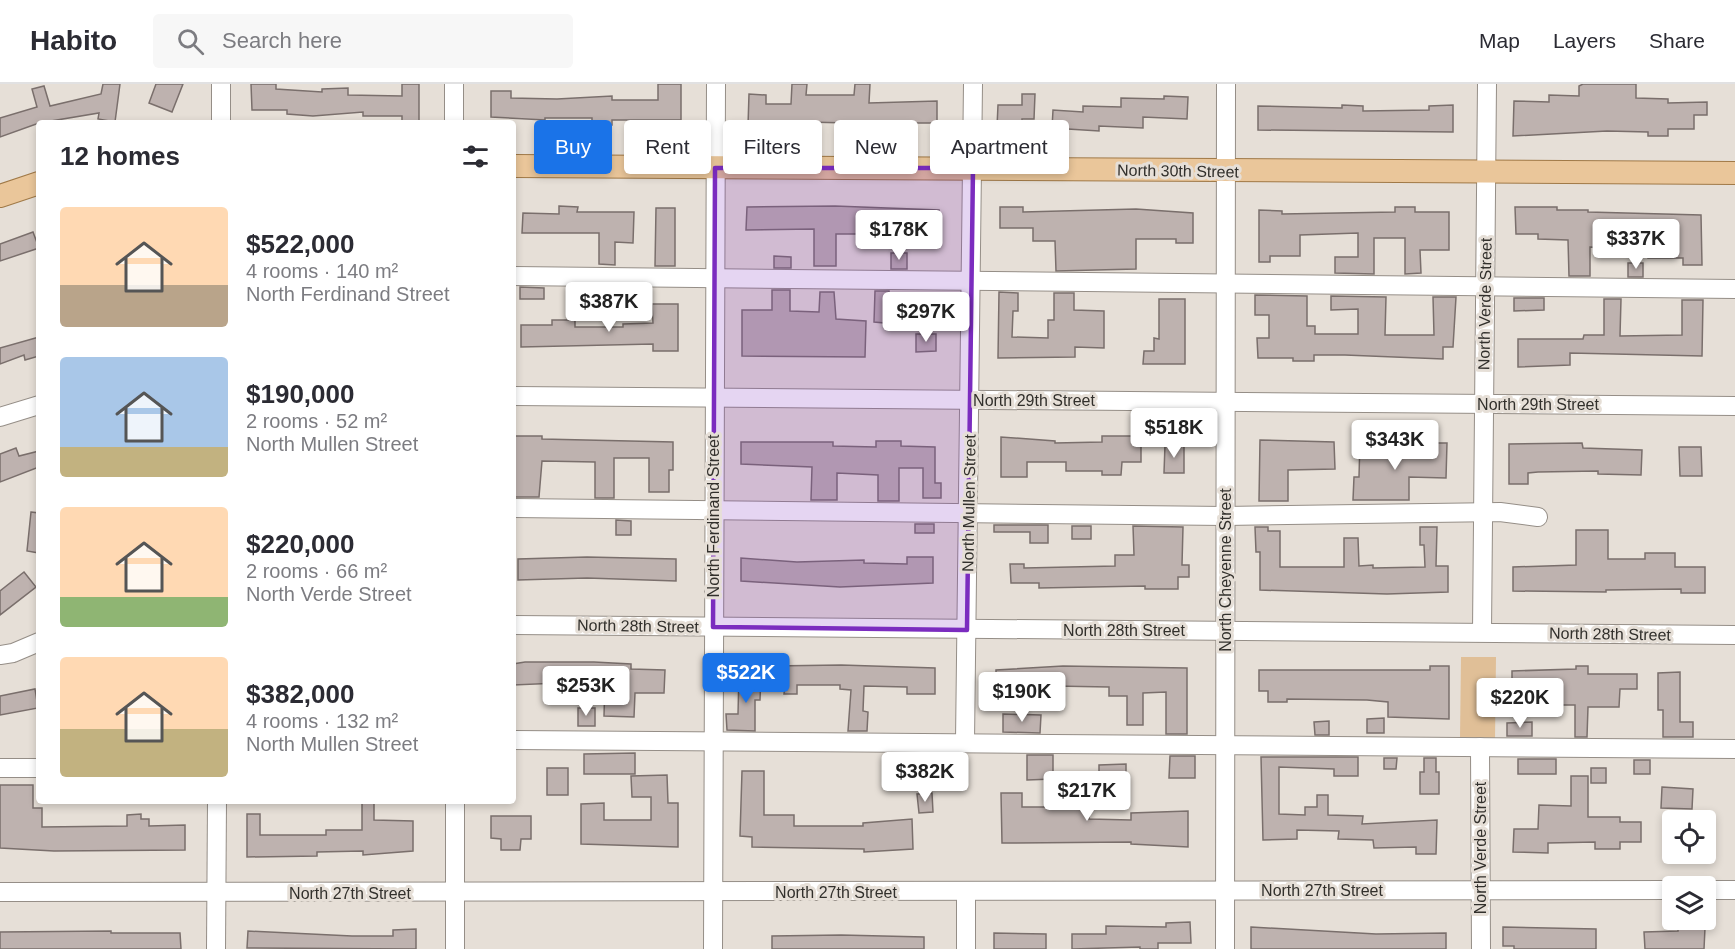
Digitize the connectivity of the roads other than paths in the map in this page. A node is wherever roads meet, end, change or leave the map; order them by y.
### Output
1 (221, 84) edge
2 (454, 84) edge
3 (716, 84) edge
4 (973, 84) edge
5 (1226, 84) edge
6 (1488, 84) edge
7 (221, 120) edge
8 (454, 120) edge
9 (973, 120) edge
10 (516, 166) edge
11 (715, 168) junction
12 (930, 168) edge
13 (1069, 169) edge
14 (1226, 171) junction
15 (1486, 173) junction
16 (1735, 173) edge
17 (973, 174) edge
18 (36, 184) edge
19 (0, 196) edge
20 (516, 276) edge
21 (714, 279) junction
22 (970, 281) junction
23 (1226, 284) junction
24 (1485, 287) junction
25 (1735, 289) edge
26 (516, 396) edge
27 (713, 397) junction
28 (971, 399) junction
29 (1226, 401) junction
30 (1484, 404) junction
31 (36, 406) edge
32 (1735, 406) edge
33 (0, 417) edge
34 (516, 508) edge
35 (713, 510) junction
36 (968, 513) junction
37 (1481, 514) junction
38 (1225, 516) junction
39 (1538, 517) dead end
40 (516, 625) edge
41 (713, 627) junction
42 (968, 630) junction
43 (1225, 630) junction
44 (1482, 632) junction
45 (1735, 635) edge
46 (36, 643) edge
47 (0, 655) edge
48 (516, 740) edge
49 (713, 741) junction
50 (965, 741) junction
51 (1225, 745) junction
52 (1480, 747) junction
53 (1735, 749) edge
54 (0, 768) edge
55 (36, 768) edge
56 (217, 804) edge
57 (455, 804) edge
58 (1224, 890) junction
59 (1480, 890) junction
60 (1662, 890) edge
61 (1716, 890) edge
62 (1735, 890) edge
63 (966, 891) junction
64 (0, 892) edge
65 (216, 892) junction
66 (456, 893) junction
67 (713, 893) junction
68 (216, 949) edge
69 (456, 949) edge
70 (713, 949) edge
71 (966, 949) edge
72 (1225, 949) edge
73 (1481, 949) edge

1 - 7 street
2 - 8 street
3 - 11 street, North Ferdinand Street
4 - 9 street, North Mullen Street
5 - 14 street, North Cheyenne Street
6 - 15 street, North Verde Street
10 - 11 main road, North 30th Street
11 - 12 main road, North 30th Street
11 - 21 street, North Ferdinand Street
13 - 14 main road, North 30th Street
14 - 15 main road, North 30th Street
14 - 23 street, North Cheyenne Street
15 - 16 main road, North 30th Street
15 - 24 street, North Verde Street
17 - 22 street, North Mullen Street
18 - 19 main road
20 - 21 street
21 - 22 street
21 - 27 street, North Ferdinand Street
22 - 23 street
22 - 28 street, North Mullen Street
23 - 24 street
23 - 29 street, North Cheyenne Street
24 - 25 street
24 - 30 street, North Verde Street
26 - 27 street, North 29th Street
27 - 28 street, North 29th Street
27 - 35 street, North Ferdinand Street
28 - 29 street, North 29th Street
28 - 36 street, North Mullen Street
29 - 30 street, North 29th Street
29 - 38 street, North Cheyenne Street
30 - 32 street, North 29th Street
30 - 37 street, North Verde Street
31 - 33 street
34 - 35 street
35 - 36 street
35 - 41 street, North Ferdinand Street
36 - 38 street
36 - 42 street, North Mullen Street
37 - 38 street
37 - 39 street
37 - 44 street, North Verde Street
38 - 43 street, North Cheyenne Street
40 - 41 street, North 28th Street
41 - 42 street, North 28th Street
41 - 49 street, North Ferdinand Street
42 - 43 street, North 28th Street
42 - 50 street, North Mullen Street
43 - 44 street, North 28th Street
43 - 51 street, North Cheyenne Street
44 - 45 street, North 28th Street
46 - 47 street
48 - 49 street
49 - 50 street
49 - 67 street, North Ferdinand Street
50 - 51 street
51 - 52 street
51 - 58 street, North Cheyenne Street
52 - 53 street
52 - 59 street, North Verde Street
54 - 55 street
56 - 65 street
57 - 66 street
58 - 59 street, North 27th Street
58 - 63 street, North 27th Street
58 - 72 street, North Cheyenne Street
59 - 60 street, North 27th Street
59 - 73 street, North Verde Street
61 - 62 street
63 - 67 street, North 27th Street
63 - 71 street
64 - 65 street, North 27th Street
65 - 66 street, North 27th Street
65 - 68 street
66 - 67 street, North 27th Street
66 - 69 street
67 - 70 street, North Ferdinand Street

